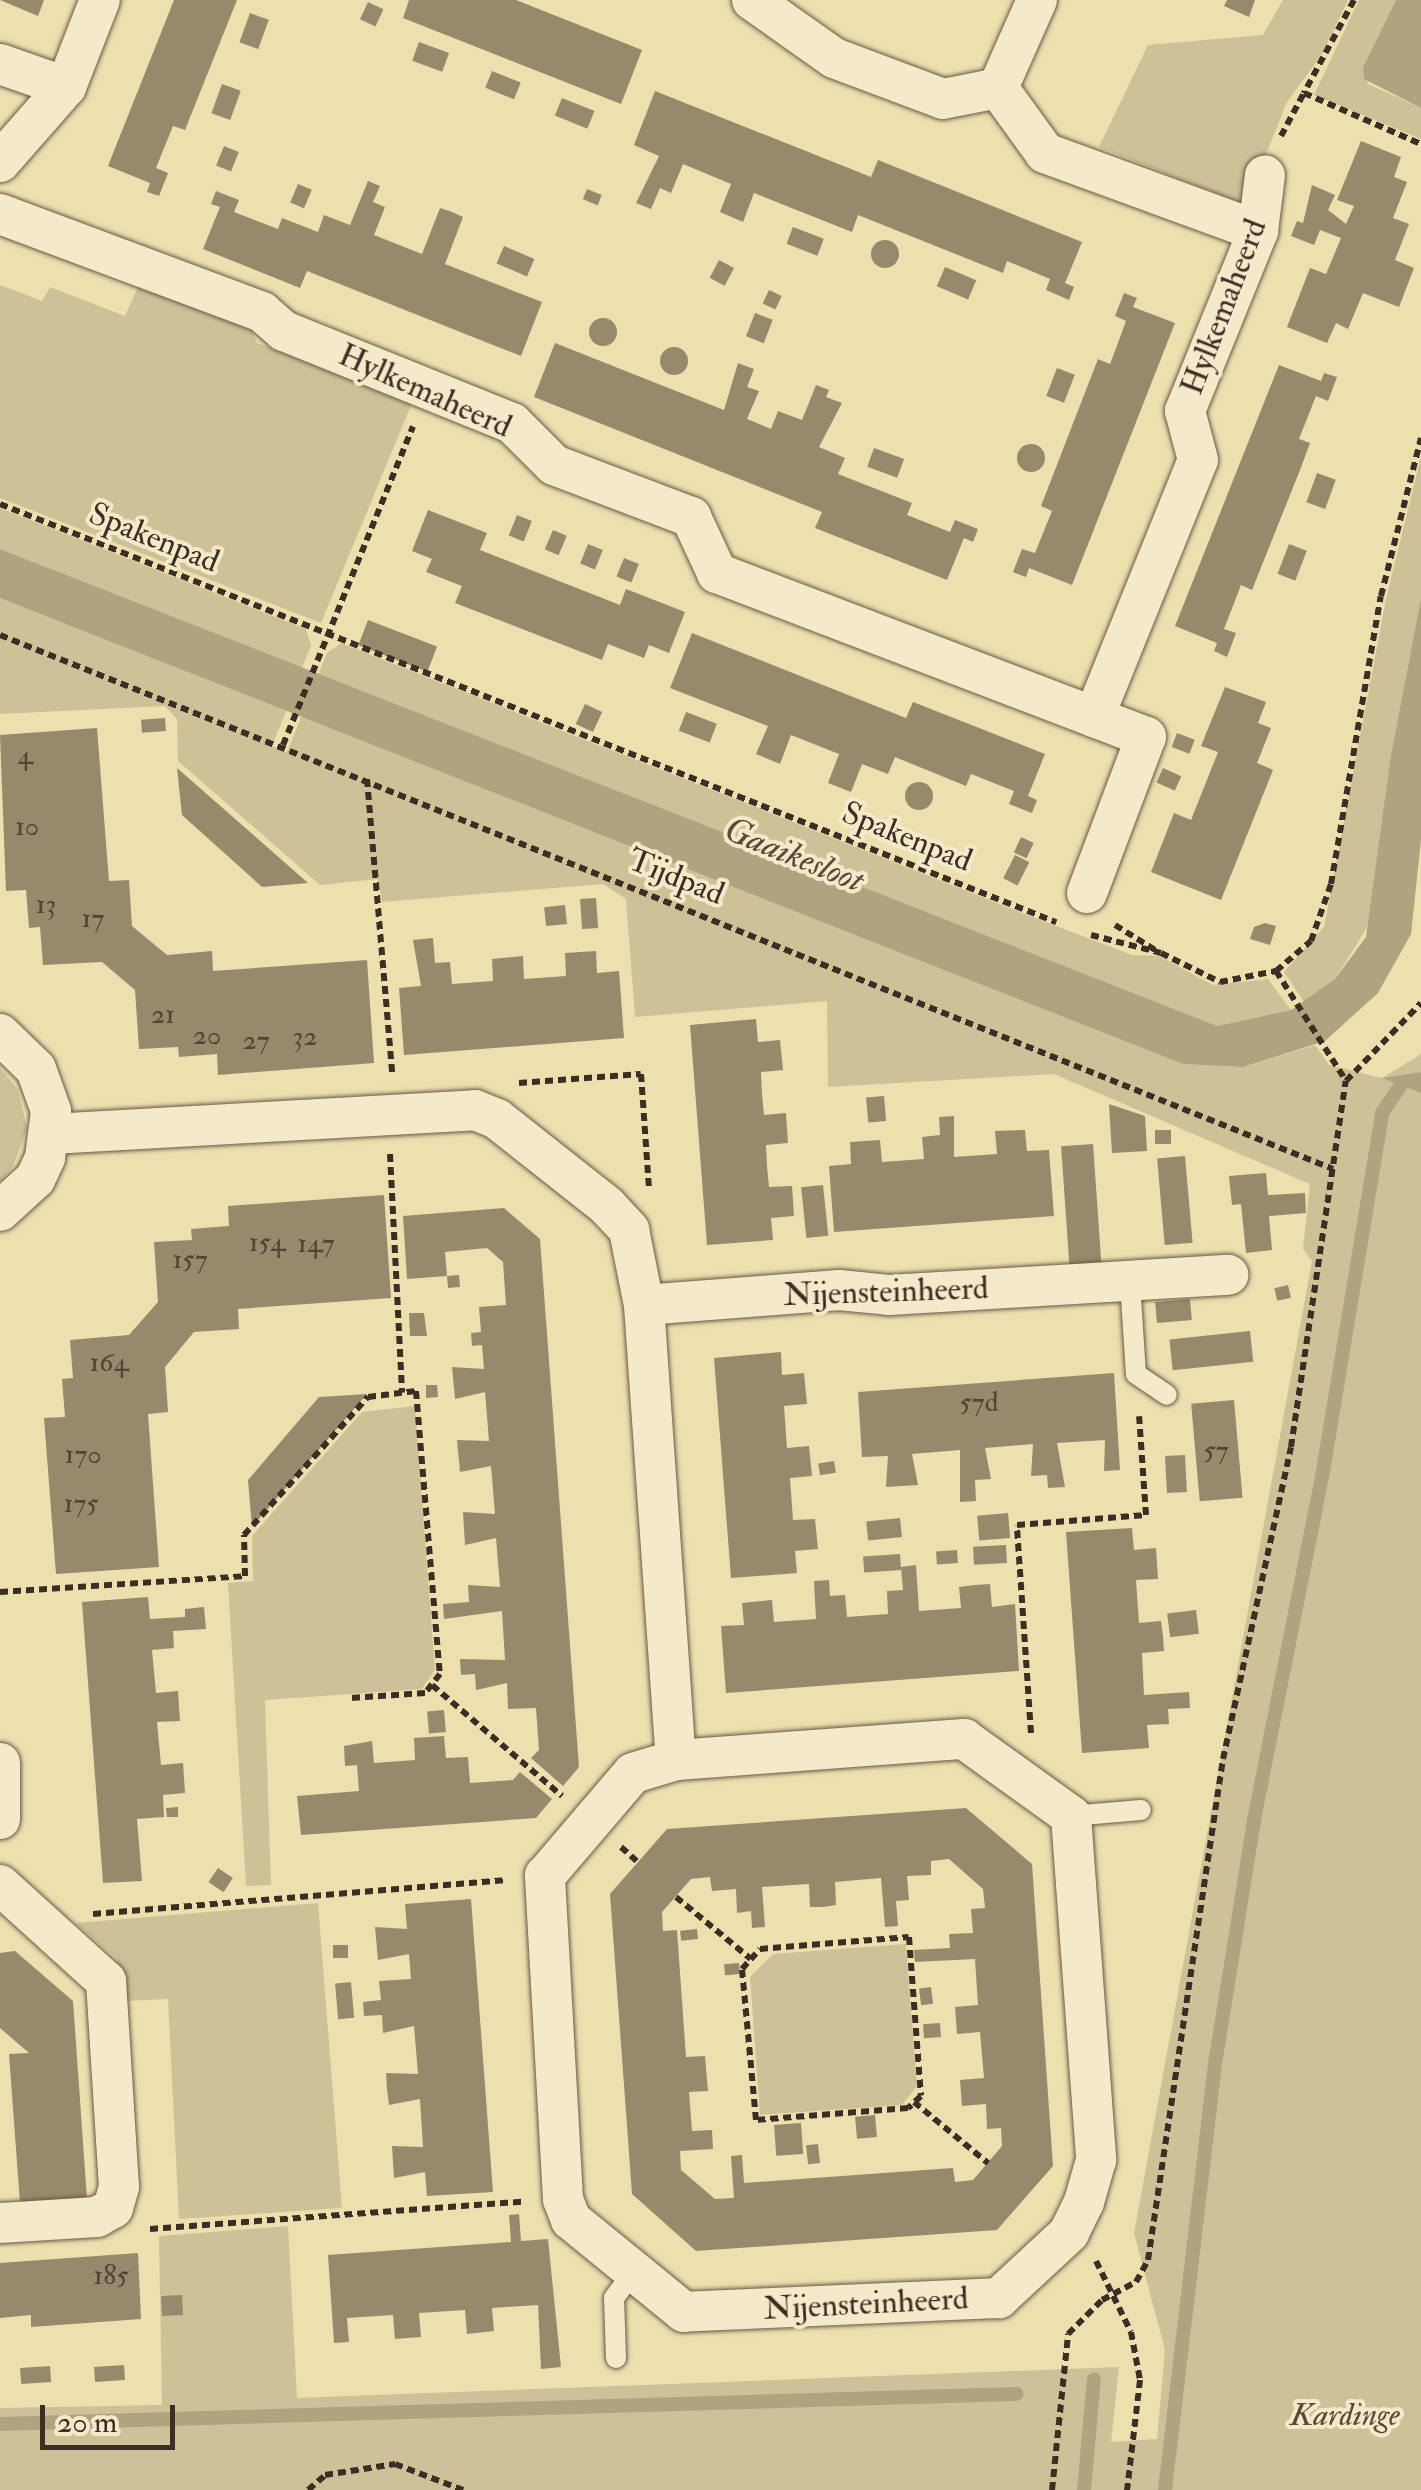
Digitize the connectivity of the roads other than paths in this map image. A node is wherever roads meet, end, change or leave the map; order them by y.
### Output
1 (100, 0) edge
2 (752, 0) edge
3 (1038, 0) edge
4 (0, 64) edge
5 (66, 87) junction
6 (998, 88) junction
7 (0, 162) edge
8 (1266, 175) dead end
9 (0, 214) edge
10 (1258, 231) junction
11 (1094, 718) junction
12 (1082, 912) road end
13 (0, 1034) edge
14 (51, 1134) junction
15 (0, 1211) edge
16 (1228, 1275) dead end
17 (1130, 1282) junction
18 (644, 1305) junction
19 (1167, 1395) dead end
20 (676, 1760) junction
21 (0, 1763) edge
22 (1141, 1810) dead end
23 (1071, 1816) junction
24 (0, 1819) edge
25 (0, 1886) edge
26 (0, 2223) edge
27 (634, 2271) junction
28 (616, 2358) dead end

1 - 5 street
2 - 6 street
3 - 6 street
4 - 5 street
5 - 7 street
6 - 10 street
8 - 10 street, Hylkemaheerd
9 - 11 street, Hylkemaheerd
10 - 11 street, Hylkemaheerd
11 - 12 street, Hylkemaheerd
13 - 14 street
14 - 15 street
14 - 18 street
16 - 17 street, Nijensteinheerd
17 - 18 street, Nijensteinheerd
17 - 19 lane
18 - 20 street
20 - 23 street
20 - 27 street, Nijensteinheerd
21 - 24 street
22 - 23 lane
23 - 27 street, Nijensteinheerd
25 - 26 street
27 - 28 lane

